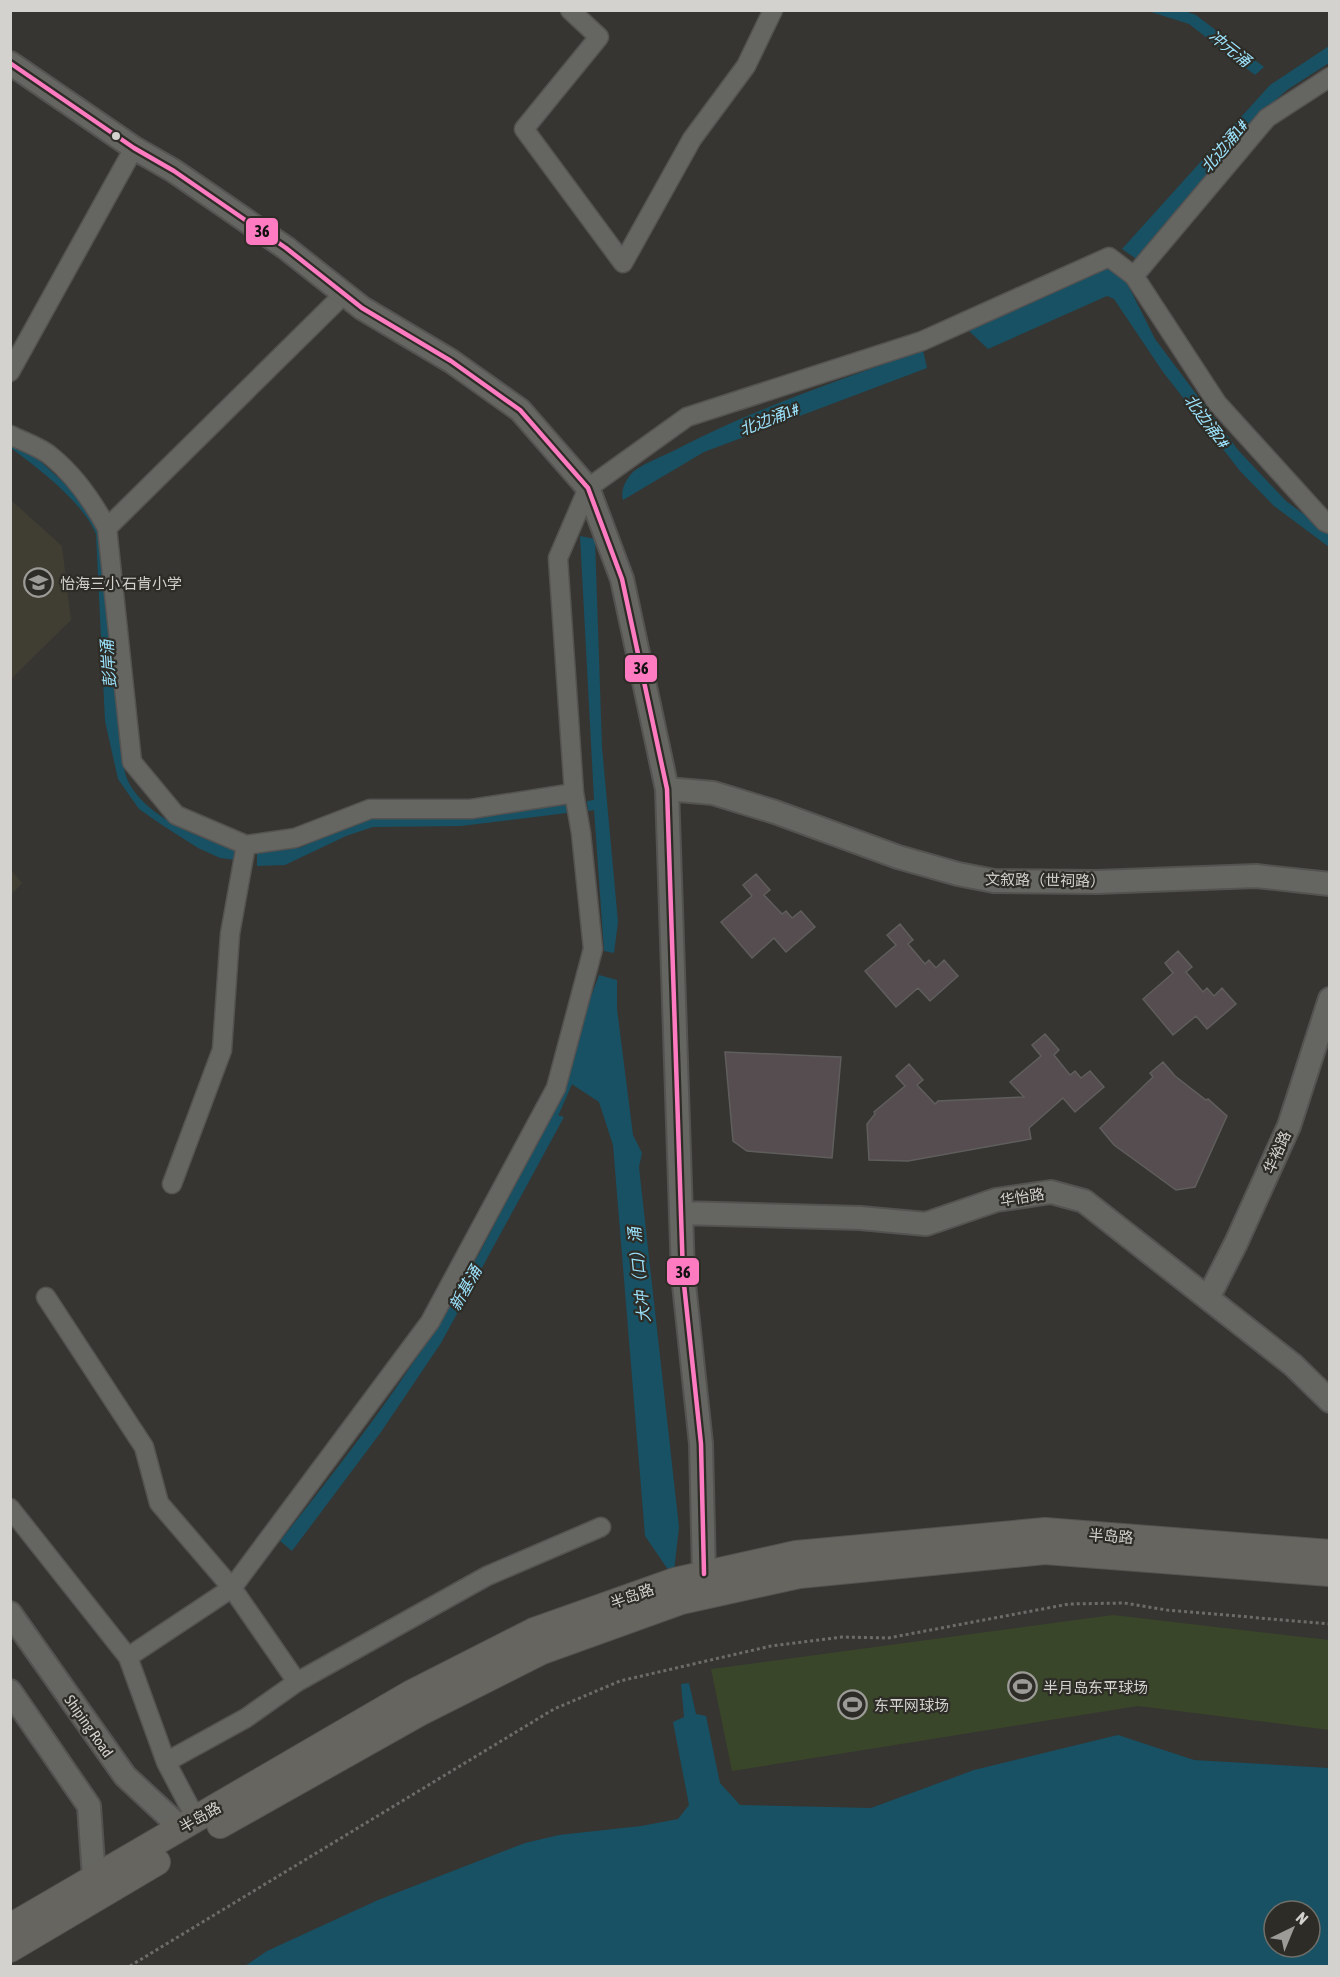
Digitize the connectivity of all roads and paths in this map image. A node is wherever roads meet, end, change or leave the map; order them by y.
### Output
1 (570, 10) edge
2 (773, 10) edge
3 (10, 63) edge
4 (1329, 76) edge
5 (134, 148) junction
6 (1134, 276) junction
7 (344, 294) junction
8 (10, 372) edge
9 (10, 435) edge
10 (588, 488) junction
11 (1329, 524) edge
12 (107, 528) junction
13 (667, 789) junction
14 (574, 794) junction
15 (246, 845) junction
16 (1329, 884) edge
17 (1329, 999) edge
18 (172, 1184) dead end
19 (681, 1213) junction
20 (46, 1297) dead end
21 (1208, 1298) junction
22 (1329, 1401) edge
23 (10, 1508) edge
24 (601, 1527) dead end
25 (1329, 1553) edge
26 (1329, 1573) edge
27 (704, 1574) junction
28 (232, 1588) junction
29 (10, 1613) edge
30 (1329, 1623) edge
31 (128, 1657) junction
32 (297, 1682) junction
33 (10, 1691) edge
34 (166, 1762) junction
35 (189, 1823) junction
36 (94, 1878) junction
37 (10, 1928) edge
38 (10, 1949) edge
39 (130, 1966) edge

1 - 2 street
3 - 5 street
4 - 6 street
5 - 7 street
5 - 8 street
6 - 10 street
6 - 11 street
7 - 10 street
7 - 12 street
9 - 12 street
10 - 13 street
10 - 14 street
12 - 15 street
13 - 16 street, 文叙路（世祠路）
13 - 19 street
14 - 15 street
14 - 28 street
15 - 18 street
17 - 21 street, 华裕路
19 - 21 street, 华怡路
19 - 27 street
20 - 28 street
21 - 22 street, 华怡路
23 - 31 street
24 - 32 street
25 - 27 main road, 半岛路
26 - 38 main road, 半岛路
27 - 35 main road, 半岛路
28 - 31 street
28 - 32 street
29 - 35 street, Shiping Road
30 - 39 path
31 - 34 street
32 - 34 street
33 - 36 street
34 - 35 street
35 - 36 main road, 半岛路
36 - 37 main road, 半岛路

